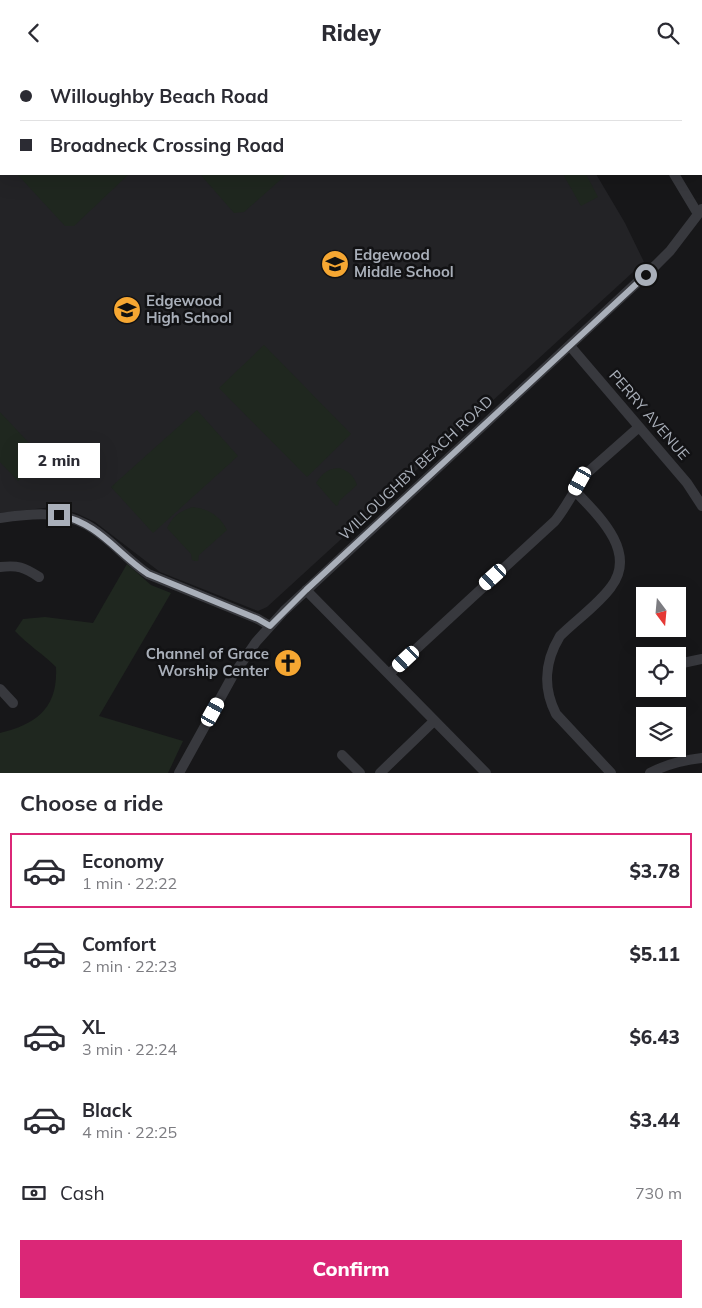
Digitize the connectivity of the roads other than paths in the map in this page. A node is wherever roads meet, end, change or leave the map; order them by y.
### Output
1 (675, 175) edge
2 (700, 211) edge
3 (570, 345) junction
4 (639, 427) junction
5 (575, 491) junction
6 (702, 506) edge
7 (0, 518) edge
8 (0, 567) edge
9 (39, 577) dead end
10 (306, 590) junction
11 (270, 626) junction
12 (702, 659) edge
13 (686, 662) edge
14 (389, 674) junction
15 (0, 689) edge
16 (13, 703) dead end
17 (434, 721) junction
18 (342, 755) dead end
19 (702, 758) edge
20 (179, 773) edge
21 (360, 773) edge
22 (380, 773) edge
23 (486, 773) edge
24 (611, 773) edge
25 (650, 773) edge

1 - 2 street
2 - 3 street, WILLOUGHBY BEACH ROAD
3 - 4 street, PERRY AVENUE
3 - 10 street, WILLOUGHBY BEACH ROAD
4 - 5 street
4 - 6 street, PERRY AVENUE
5 - 14 street
5 - 24 street
7 - 11 street
8 - 9 street
10 - 11 street, WILLOUGHBY BEACH ROAD
10 - 14 street
11 - 20 street, WILLOUGHBY BEACH ROAD
12 - 13 street
14 - 17 street
15 - 16 street
17 - 22 street
17 - 23 street
18 - 21 street
19 - 25 street

